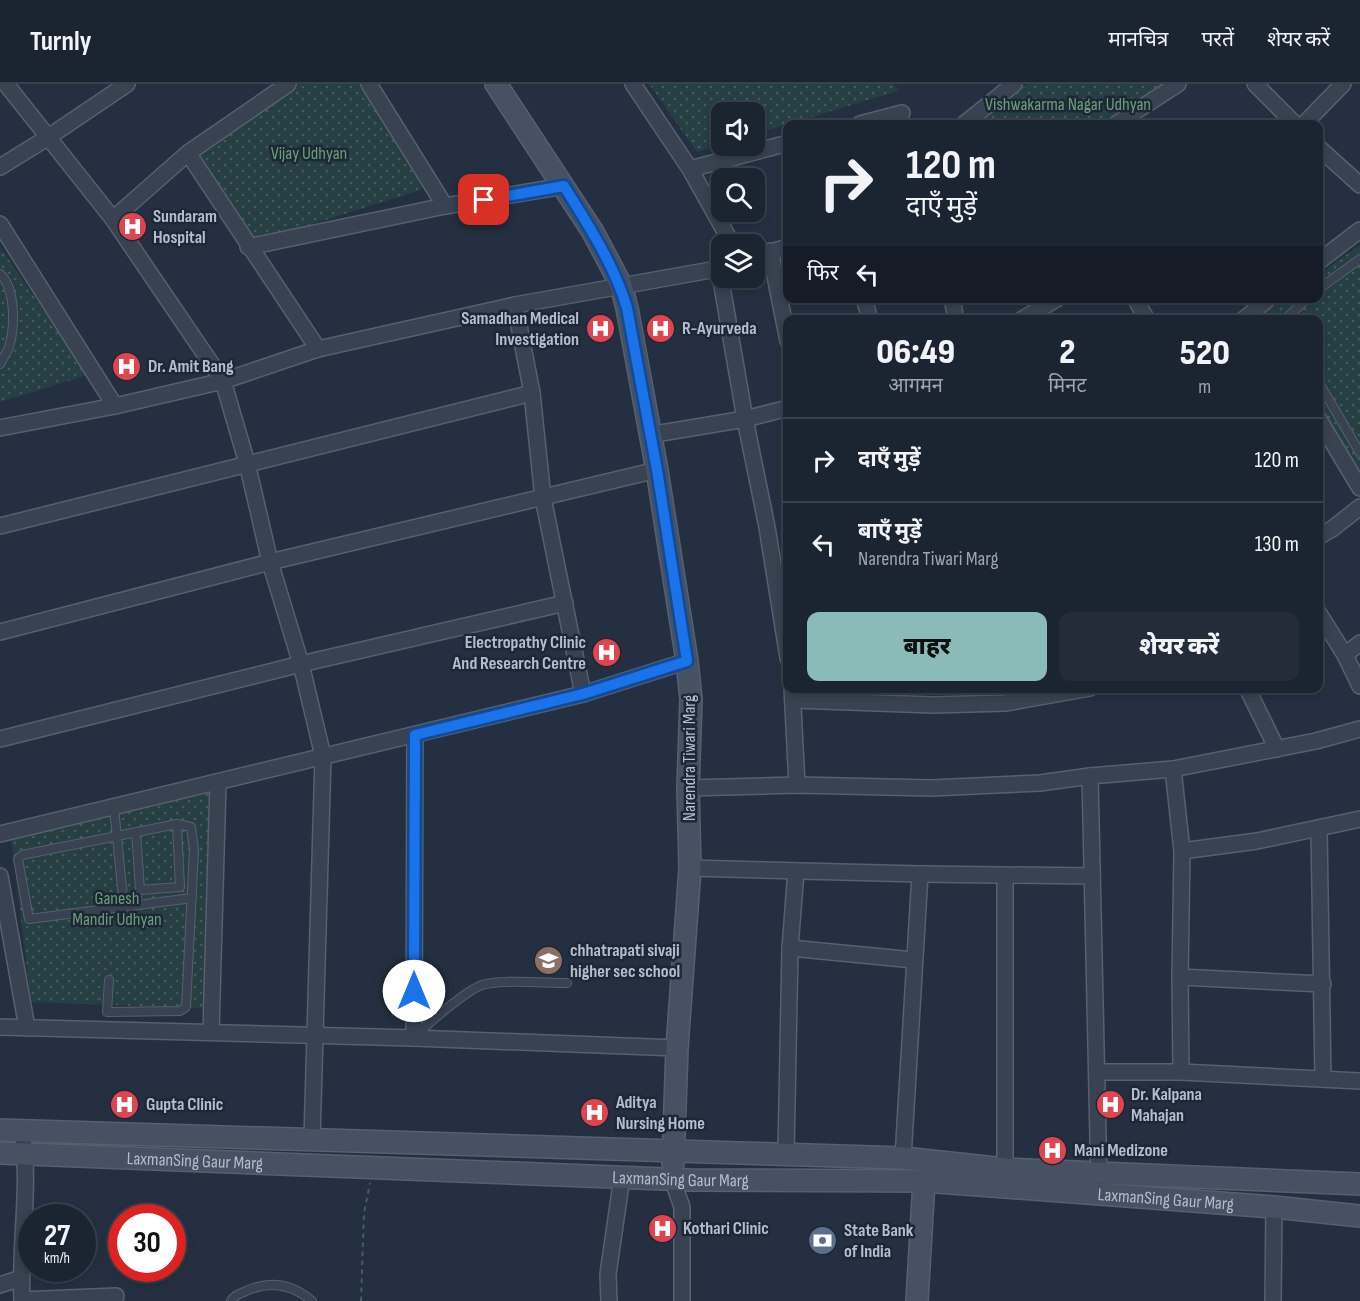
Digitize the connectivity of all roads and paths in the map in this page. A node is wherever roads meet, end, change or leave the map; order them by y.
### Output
1 (6, 84) edge
2 (127, 84) edge
3 (288, 84) edge
4 (369, 84) edge
5 (496, 84) edge
6 (633, 84) edge
7 (1014, 84) edge
8 (1178, 84) edge
9 (1255, 84) edge
10 (1343, 84) edge
11 (902, 113) dead end
12 (875, 120) edge
13 (969, 120) edge
14 (1122, 120) edge
15 (1291, 120) edge
16 (1308, 120) edge
17 (47, 138) junction
18 (783, 145) edge
19 (1323, 152) edge
20 (188, 153) junction
21 (0, 168) edge
22 (690, 169) junction
23 (1360, 185) edge
24 (564, 186) junction
25 (445, 206) junction
26 (113, 219) junction
27 (0, 224) edge
28 (1360, 230) edge
29 (726, 234) edge
30 (248, 247) junction
31 (783, 248) edge
32 (770, 251) junction
33 (765, 253) edge
34 (1323, 258) edge
35 (1360, 259) edge
36 (711, 270) edge
37 (0, 274) edge
38 (1323, 284) edge
39 (621, 285) junction
40 (723, 288) edge
41 (1050, 303) edge
42 (1264, 303) edge
43 (1303, 303) edge
44 (516, 305) junction
45 (1029, 315) edge
46 (1253, 315) edge
47 (1289, 315) edge
48 (783, 316) edge
49 (318, 349) junction
50 (0, 364) edge
51 (223, 381) junction
52 (1323, 390) edge
53 (532, 393) junction
54 (115, 406) junction
55 (783, 409) edge
56 (745, 419) junction
57 (1323, 426) edge
58 (0, 429) edge
59 (649, 435) junction
60 (1360, 453) edge
61 (247, 463) junction
62 (657, 470) junction
63 (1360, 488) edge
64 (543, 498) junction
65 (1360, 507) edge
66 (0, 526) edge
67 (1323, 534) edge
68 (270, 562) junction
69 (564, 603) junction
70 (1323, 620) edge
71 (783, 626) edge
72 (0, 632) edge
73 (1360, 643) edge
74 (1345, 656) junction
75 (687, 661) junction
76 (301, 664) junction
77 (1360, 686) edge
78 (1045, 693) edge
79 (1249, 693) edge
80 (583, 694) junction
81 (793, 694) edge
82 (867, 695) edge
83 (1360, 729) edge
84 (415, 735) junction
85 (0, 739) edge
86 (1277, 749) junction
87 (322, 756) junction
88 (1173, 770) junction
89 (1090, 776) junction
90 (218, 782) junction
91 (796, 785) junction
92 (688, 788) junction
93 (114, 807) junction
94 (1360, 819) edge
95 (177, 824) junction
96 (1320, 829) junction
97 (136, 832) junction
98 (0, 834) edge
99 (118, 836) junction
100 (1182, 851) junction
101 (690, 868) junction
102 (796, 871) junction
103 (920, 874) junction
104 (1005, 875) junction
105 (0, 876) edge
106 (1092, 876) junction
107 (192, 898) junction
108 (124, 907) junction
109 (790, 948) junction
110 (914, 960) junction
111 (1180, 977) junction
112 (109, 980) dead end
113 (567, 983) dead end
114 (1323, 984) junction
115 (0, 1027) edge
116 (27, 1028) junction
117 (211, 1032) junction
118 (314, 1035) junction
119 (414, 1038) junction
120 (677, 1048) junction
121 (1097, 1072) junction
122 (1182, 1072) junction
123 (1323, 1079) junction
124 (1360, 1081) edge
125 (0, 1130) edge
126 (22, 1131) junction
127 (312, 1139) junction
128 (674, 1150) junction
129 (0, 1153) edge
130 (26, 1154) junction
131 (786, 1154) junction
132 (903, 1158) junction
133 (374, 1166) junction
134 (1005, 1169) junction
135 (622, 1177) junction
136 (672, 1179) junction
137 (924, 1181) junction
138 (1099, 1184) junction
139 (1360, 1184) edge
140 (24, 1204) edge
141 (1274, 1207) junction
142 (1360, 1216) edge
143 (18, 1279) edge
144 (21, 1282) edge
145 (0, 1286) edge
146 (116, 1296) dead end
147 (22, 1301) edge
148 (231, 1301) edge
149 (312, 1301) edge
150 (362, 1301) edge
151 (609, 1301) edge
152 (682, 1301) edge
153 (917, 1301) edge
154 (1273, 1301) edge

1 - 17 street
2 - 17 street
3 - 20 street
4 - 25 street
5 - 24 main road, Narendra Tiwari Marg
6 - 22 street
7 - 13 street
8 - 14 street
9 - 15 street
10 - 16 street
11 - 12 street
17 - 21 street
17 - 26 street
18 - 22 street
19 - 23 street
20 - 26 street
20 - 30 street
22 - 29 street
24 - 25 street
24 - 39 main road, Narendra Tiwari Marg
25 - 30 street
26 - 51 street
27 - 54 street
28 - 34 street
30 - 49 street
31 - 32 street
32 - 33 street
32 - 48 street
35 - 38 lane
36 - 39 street
37 - 50 lane
39 - 44 street
39 - 59 main road, Narendra Tiwari Marg
40 - 56 street
41 - 45 street
42 - 46 street
43 - 47 lane
44 - 49 street
44 - 53 street
49 - 51 street
51 - 54 street
51 - 61 street
52 - 60 lane
53 - 61 street
53 - 64 street
54 - 58 street
55 - 56 street
56 - 59 street
56 - 71 street
57 - 63 street
59 - 62 main road, Narendra Tiwari Marg
61 - 66 street
61 - 68 street
62 - 64 street
62 - 75 main road, Narendra Tiwari Marg
64 - 68 street
64 - 69 street
65 - 67 street
68 - 72 street
68 - 76 street
69 - 76 street
69 - 80 street
70 - 74 street
73 - 74 street
74 - 77 street
75 - 80 street
75 - 92 main road, Narendra Tiwari Marg
76 - 85 street
76 - 87 street
78 - 82 street
79 - 86 street
80 - 84 street
81 - 82 street
81 - 91 street
83 - 86 street
84 - 87 street
84 - 119 street
86 - 88 street
87 - 90 street
87 - 118 street
88 - 89 street
88 - 100 street
89 - 91 street
89 - 106 street
90 - 93 street
90 - 117 street
91 - 92 street
92 - 101 main road, Narendra Tiwari Marg
93 - 98 street
93 - 99 lane
94 - 96 street
95 - 97 lane
95 - 97 lane
95 - 107 lane
96 - 100 street
96 - 114 street
97 - 99 lane
99 - 108 lane
99 - 108 lane
100 - 111 street
101 - 102 street
101 - 120 main road, Narendra Tiwari Marg
102 - 103 street
102 - 109 street
103 - 104 street
103 - 110 street
104 - 106 street
104 - 134 street
105 - 116 street
106 - 121 street
107 - 108 lane
107 - 112 lane
109 - 110 street
109 - 131 street
110 - 132 street
111 - 114 street
111 - 122 street
113 - 119 lane
114 - 123 street
115 - 116 street
116 - 117 street
117 - 118 street
118 - 119 street
118 - 127 street
119 - 120 street
120 - 128 main road, Narendra Tiwari Marg
121 - 122 street
121 - 138 street
122 - 123 street
123 - 124 street
125 - 126 main road, LaxmanSing Gaur Marg
126 - 127 main road, LaxmanSing Gaur Marg
126 - 130 street
127 - 128 main road, LaxmanSing Gaur Marg
128 - 131 main road, LaxmanSing Gaur Marg
128 - 136 main road, Narendra Tiwari Marg
129 - 130 main road, LaxmanSing Gaur Marg
130 - 133 main road, LaxmanSing Gaur Marg
130 - 140 street
131 - 132 main road, LaxmanSing Gaur Marg
132 - 134 main road, LaxmanSing Gaur Marg
133 - 135 main road, LaxmanSing Gaur Marg
133 - 150 path
134 - 138 main road, LaxmanSing Gaur Marg
135 - 136 main road, LaxmanSing Gaur Marg
135 - 151 street
136 - 137 main road, LaxmanSing Gaur Marg
136 - 152 street
137 - 138 main road, LaxmanSing Gaur Marg
137 - 153 main road
138 - 139 main road, LaxmanSing Gaur Marg
138 - 141 main road, LaxmanSing Gaur Marg
141 - 142 main road, LaxmanSing Gaur Marg
141 - 154 street
143 - 145 street
144 - 147 street
146 - 147 street
148 - 149 lane

